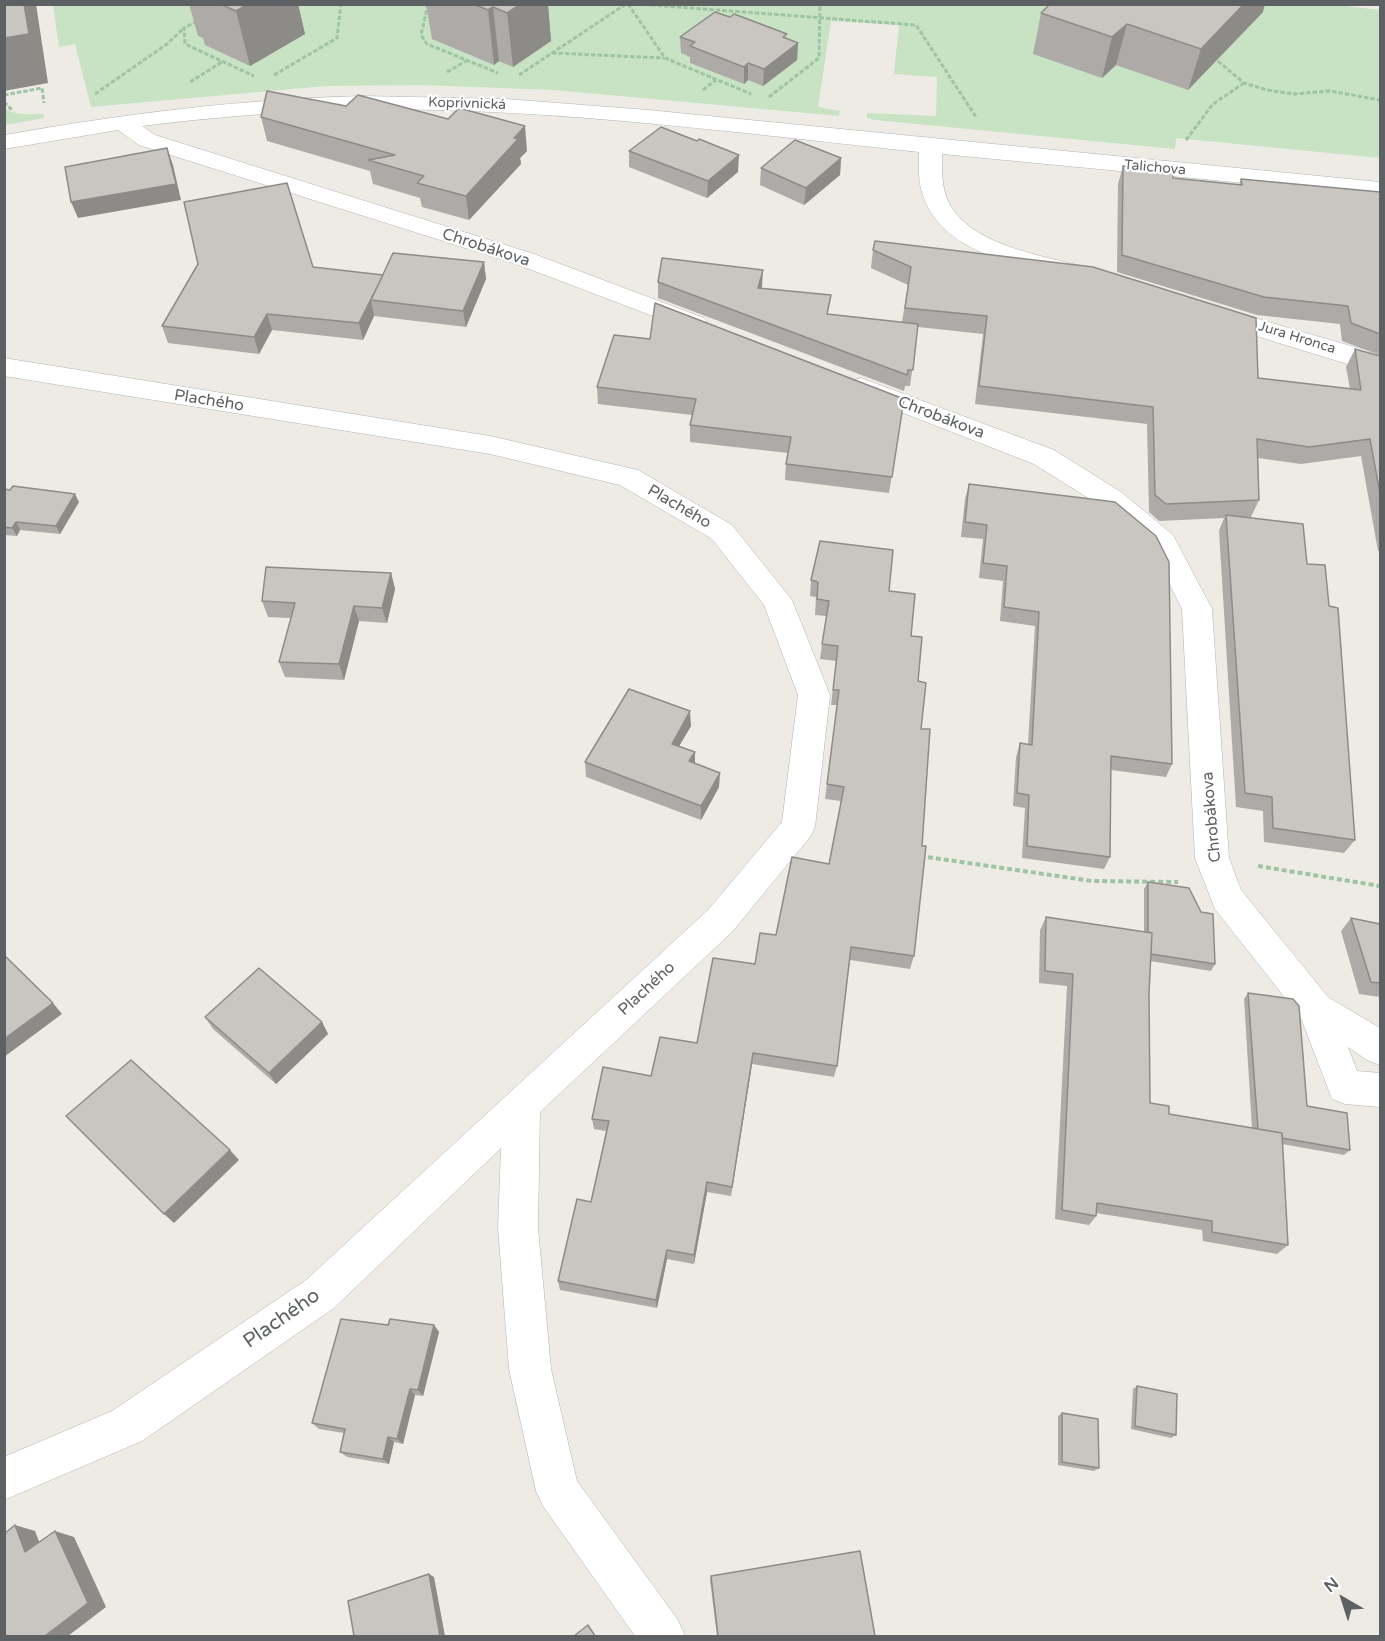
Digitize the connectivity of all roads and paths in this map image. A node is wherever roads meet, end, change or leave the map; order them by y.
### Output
1 (341, 4) edge
2 (428, 4) edge
3 (627, 4) edge
4 (638, 4) edge
5 (820, 4) edge
6 (205, 16) dead end
7 (818, 20) junction
8 (184, 28) junction
9 (552, 53) junction
10 (1210, 56) edge
11 (665, 58) junction
12 (506, 76) edge
13 (512, 76) edge
14 (270, 77) dead end
15 (262, 80) dead end
16 (1244, 83) junction
17 (4, 95) edge
18 (92, 96) dead end
19 (756, 96) dead end
20 (765, 100) dead end
21 (1380, 100) edge
22 (44, 103) dead end
23 (974, 114) dead end
24 (121, 122) junction
25 (4, 141) edge
26 (1186, 145) dead end
27 (930, 146) junction
28 (1380, 189) edge
29 (1106, 281) edge
30 (1193, 308) edge
31 (724, 335) edge
32 (1380, 366) edge
33 (4, 367) edge
34 (835, 377) edge
35 (912, 855) edge
36 (1217, 870) junction
37 (1380, 886) edge
38 (1315, 1009) junction
39 (1380, 1048) edge
40 (1380, 1090) edge
41 (521, 1104) junction
42 (4, 1479) edge
43 (662, 1636) edge

1 - 14 path
2 - 12 path
3 - 9 path
3 - 11 path
4 - 7 path
5 - 7 path
6 - 8 path
7 - 20 path
7 - 23 path
8 - 15 path
8 - 18 path
9 - 11 path
9 - 13 path
10 - 16 path
11 - 19 path
16 - 21 path
16 - 26 path
17 - 22 path
24 - 25 street, Koprivnická
24 - 27 street, Koprivnická
24 - 31 street, Chrobákova
27 - 28 street, Talichova
27 - 29 street
30 - 32 street, Jura Hronca
33 - 41 street, Plachého
34 - 36 street, Chrobákova
35 - 36 path
36 - 37 path
36 - 38 street, Chrobákova
38 - 39 street, Chrobákova
38 - 40 street, Chrobákova
41 - 42 street, Plachého
41 - 43 street

